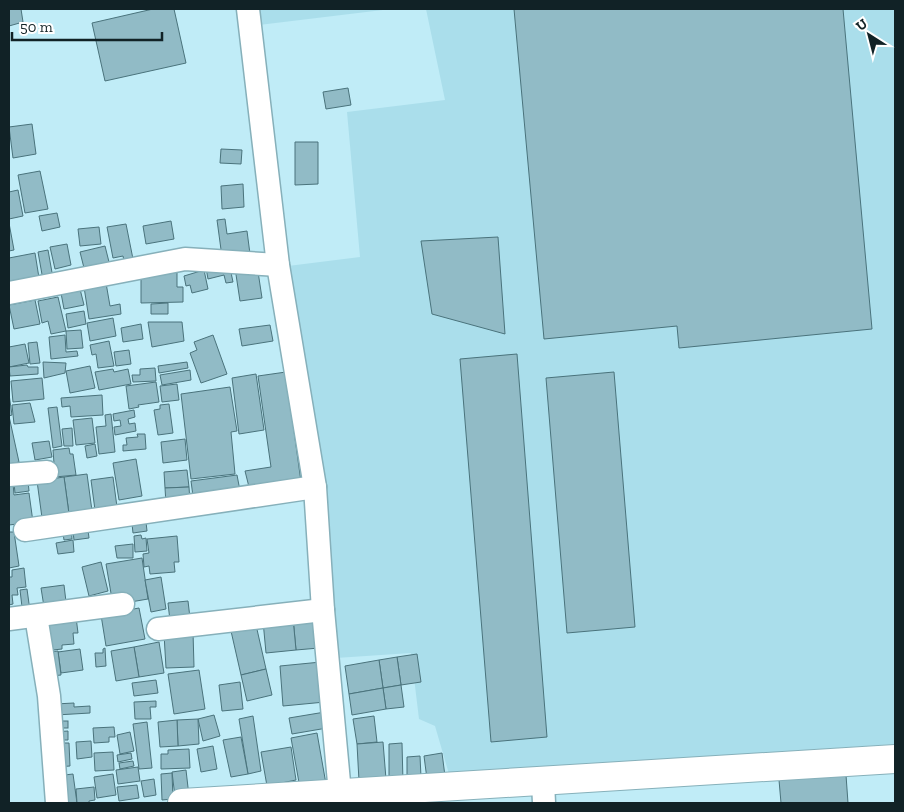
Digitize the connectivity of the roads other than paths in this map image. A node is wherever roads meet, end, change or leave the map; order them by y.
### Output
1 (248, 9) edge
2 (278, 265) junction
3 (9, 293) edge
4 (47, 472) dead end
5 (9, 475) edge
6 (315, 487) junction
7 (25, 530) dead end
8 (123, 604) dead end
9 (323, 610) junction
10 (36, 616) junction
11 (9, 619) edge
12 (158, 629) dead end
13 (895, 759) edge
14 (340, 793) junction
15 (543, 793) edge
16 (426, 796) edge
17 (57, 803) edge
18 (182, 803) edge

1 - 2 street
2 - 3 street
2 - 6 street
4 - 5 street
6 - 7 street
6 - 9 street
8 - 10 street
9 - 12 street
9 - 14 street
10 - 11 street
10 - 17 street
13 - 15 street
14 - 16 street
14 - 18 street
15 - 16 street

